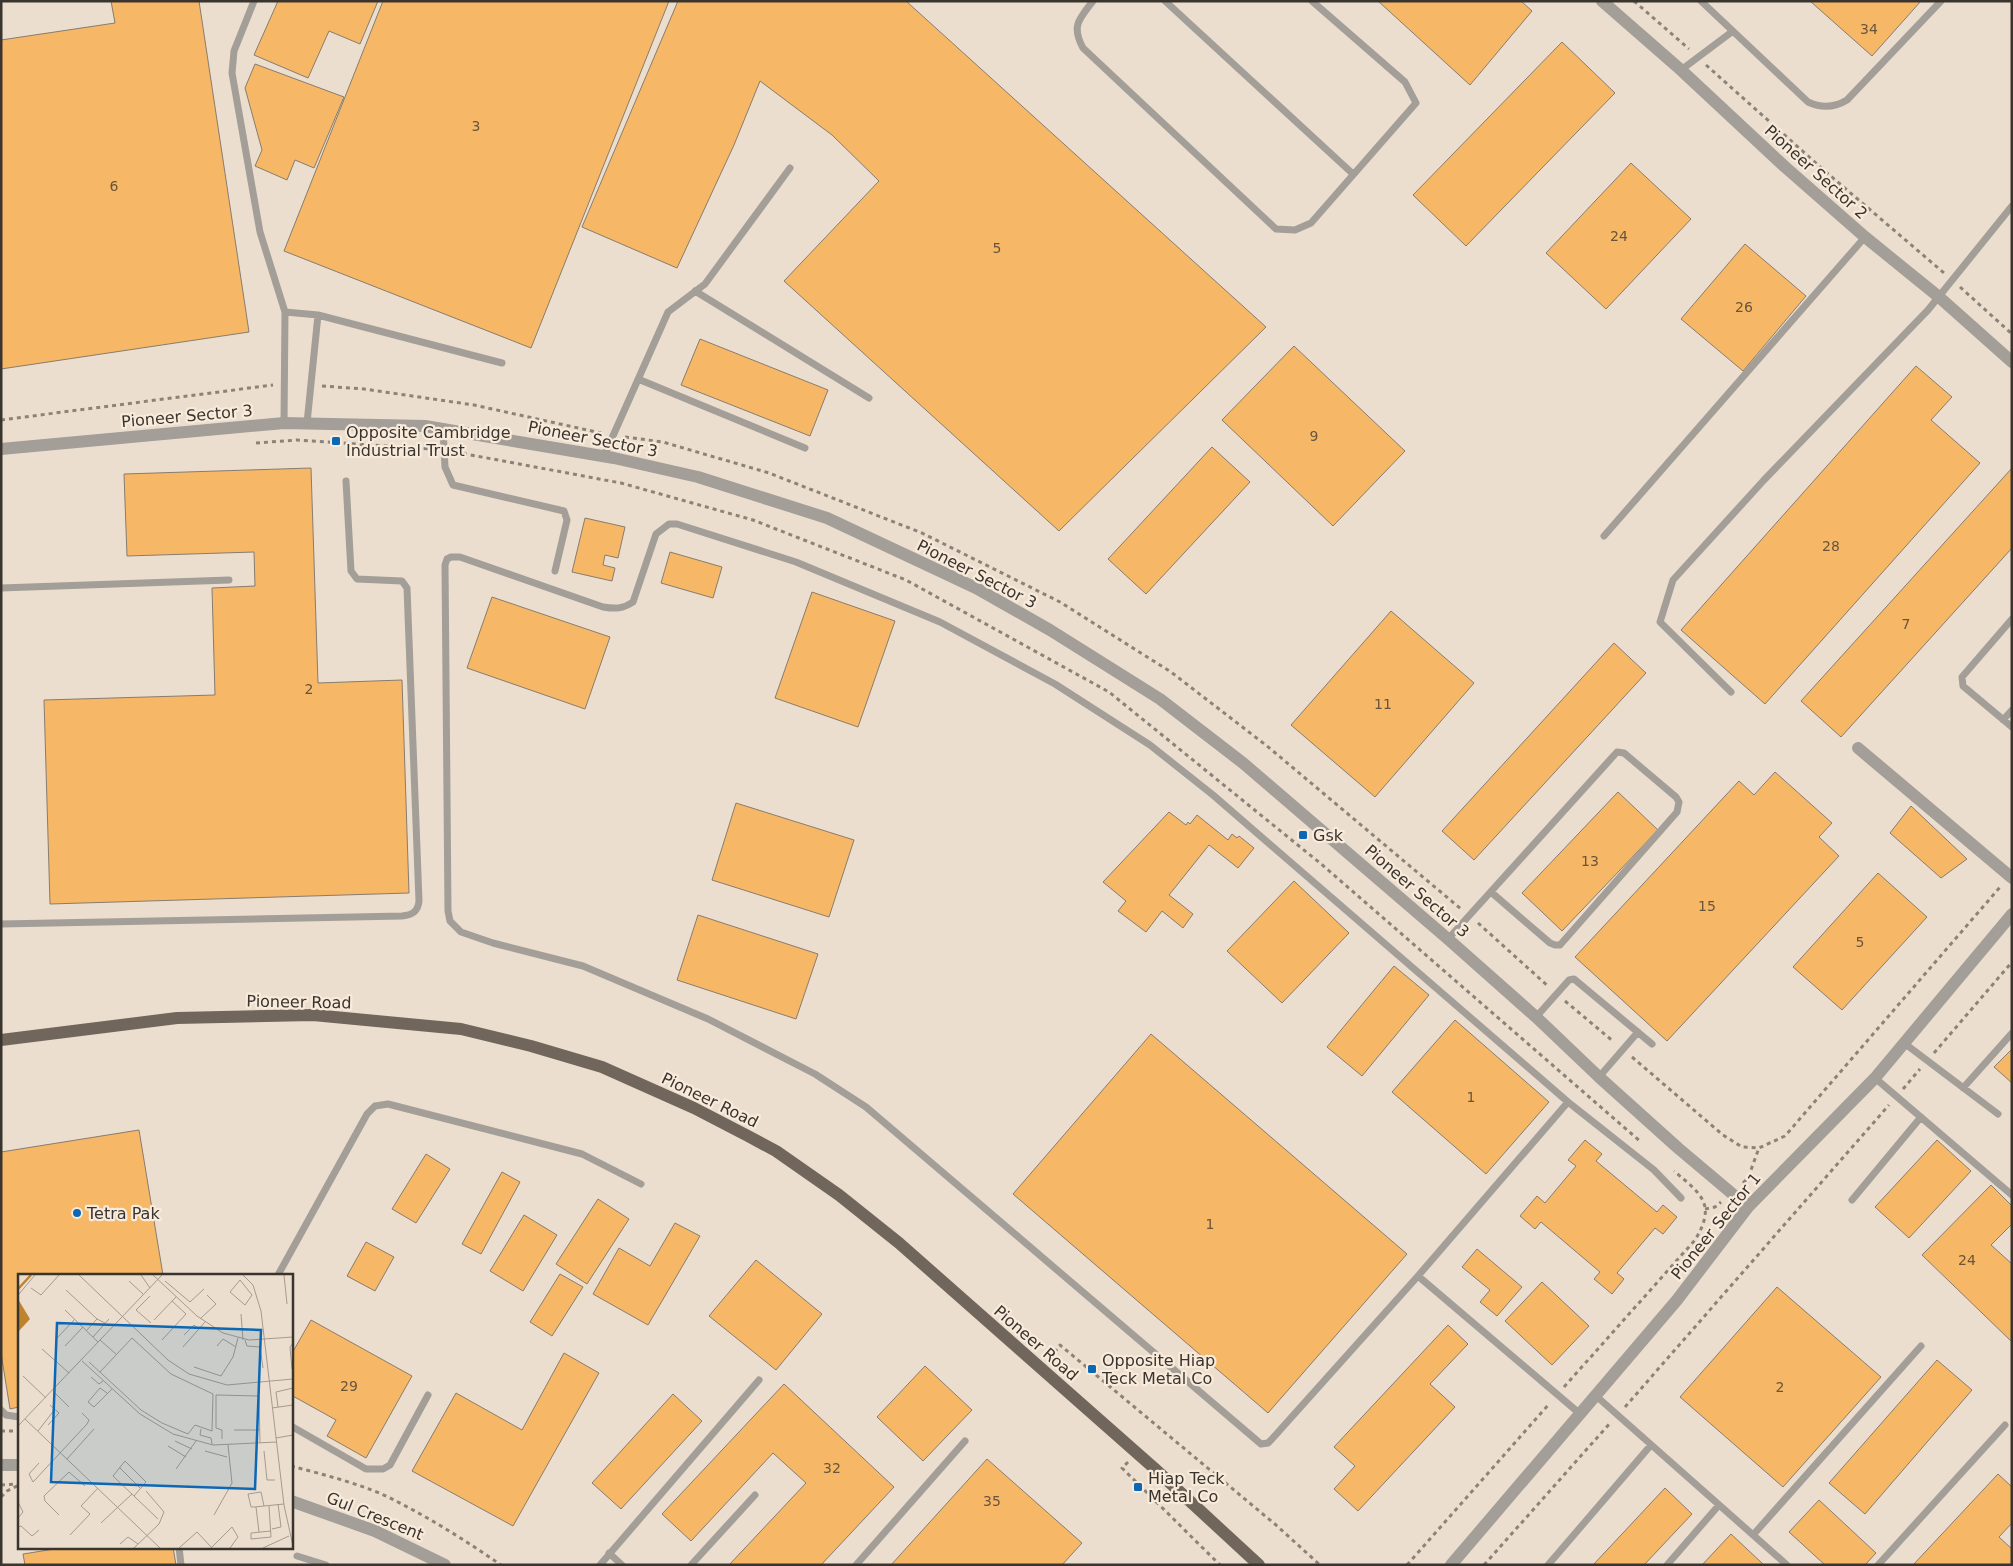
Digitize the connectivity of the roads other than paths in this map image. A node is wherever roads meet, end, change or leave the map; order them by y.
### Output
1 (254, 1) edge
2 (1093, 1) edge
3 (1165, 1) edge
4 (1312, 1) edge
5 (1602, 1) edge
6 (1701, 1) edge
7 (1941, 1) edge
8 (1733, 31) junction
9 (1681, 70) junction
10 (790, 168) dead end
11 (1353, 174) junction
12 (2012, 206) edge
13 (1865, 237) junction
14 (695, 291) junction
15 (1938, 297) junction
16 (285, 312) junction
17 (318, 315) junction
18 (2012, 362) edge
19 (502, 363) dead end
20 (638, 379) junction
21 (869, 398) dead end
22 (284, 423) junction
23 (307, 423) junction
24 (443, 428) junction
25 (805, 448) dead end
26 (1, 449) edge
27 (604, 456) junction
28 (346, 481) dead end
29 (1604, 536) dead end
30 (555, 571) dead end
31 (230, 580) dead end
32 (1, 588) edge
33 (2012, 619) edge
34 (1731, 692) dead end
35 (2012, 710) edge
36 (2003, 720) junction
37 (2012, 727) edge
38 (1858, 748) dead end
39 (2012, 878) edge
40 (1491, 892) junction
41 (2012, 914) edge
42 (1, 924) edge
43 (1448, 939) junction
44 (1536, 1017) junction
45 (1638, 1032) junction
46 (2012, 1033) edge
47 (1, 1040) edge
48 (1904, 1043) junction
49 (1652, 1044) dead end
50 (1599, 1076) junction
51 (1875, 1078) junction
52 (1963, 1088) junction
53 (1568, 1102) junction
54 (1998, 1114) dead end
55 (1921, 1117) junction
56 (641, 1184) dead end
57 (2012, 1195) edge
58 (1681, 1198) dead end
59 (1852, 1200) dead end
60 (1748, 1207) junction
61 (279, 1274) edge
62 (1418, 1276) junction
63 (1921, 1346) dead end
64 (760, 1380) dead end
65 (428, 1395) dead end
66 (1595, 1395) junction
67 (1, 1410) edge
68 (1579, 1413) junction
69 (18, 1418) edge
70 (2005, 1425) dead end
71 (292, 1427) edge
72 (965, 1441) dead end
73 (1651, 1445) junction
74 (1, 1465) edge
75 (18, 1465) edge
76 (755, 1495) dead end
77 (292, 1501) edge
78 (1719, 1505) junction
79 (1753, 1534) junction
80 (179, 1548) edge
81 (609, 1554) junction
82 (297, 1556) dead end
83 (441, 1564) edge
84 (181, 1565) edge
85 (326, 1565) edge
86 (600, 1565) edge
87 (622, 1565) edge
88 (691, 1565) edge
89 (856, 1565) edge
90 (1259, 1565) edge
91 (1452, 1565) edge
92 (1548, 1565) edge
93 (1667, 1565) edge
94 (1787, 1565) edge
95 (1878, 1565) edge

1 - 16 lane
2 - 11 lane
3 - 11 lane
4 - 11 lane
5 - 9 street, Pioneer Sector 2
6 - 8 lane
7 - 8 lane
8 - 9 lane
9 - 13 street, Pioneer Sector 2
10 - 14 lane
12 - 15 lane
13 - 15 street, Pioneer Sector 2
13 - 29 lane
14 - 20 lane
14 - 21 lane
15 - 18 street, Pioneer Sector 2
15 - 34 lane
16 - 17 lane
16 - 22 lane
17 - 19 lane
17 - 23 lane
20 - 25 lane
20 - 27 lane
22 - 23 street, Pioneer Sector 3
22 - 26 street, Pioneer Sector 3
23 - 24 street, Pioneer Sector 3
24 - 27 street, Pioneer Sector 3
24 - 30 lane
27 - 43 street, Pioneer Sector 3
28 - 42 lane
31 - 32 lane
33 - 36 lane
35 - 36 lane
36 - 37 lane
38 - 39 street
40 - 40 lane
40 - 43 lane
41 - 48 street, Pioneer Sector 1
43 - 44 street, Pioneer Sector 3
44 - 45 lane
44 - 50 street, Pioneer Sector 3
45 - 49 lane
45 - 50 lane
46 - 52 lane
47 - 90 main road, Pioneer Road
48 - 51 street, Pioneer Sector 1
48 - 52 lane
50 - 60 street, Pioneer Sector 3
51 - 55 lane
51 - 60 street, Pioneer Sector 1
52 - 54 lane
53 - 58 lane
53 - 62 lane
53 - 62 lane
55 - 57 lane
55 - 59 lane
56 - 61 lane
60 - 66 street, Pioneer Sector 1
62 - 68 lane
63 - 79 lane
64 - 81 lane
65 - 71 lane
66 - 68 street, Pioneer Sector 1
66 - 73 lane
67 - 69 lane
68 - 91 street, Pioneer Sector 1
70 - 95 lane
72 - 89 lane
73 - 78 lane
73 - 92 lane
74 - 75 street
76 - 88 lane
77 - 83 street, Gul Crescent
78 - 79 lane
78 - 93 lane
79 - 94 lane
80 - 84 lane
81 - 86 lane
81 - 87 lane
82 - 85 lane

